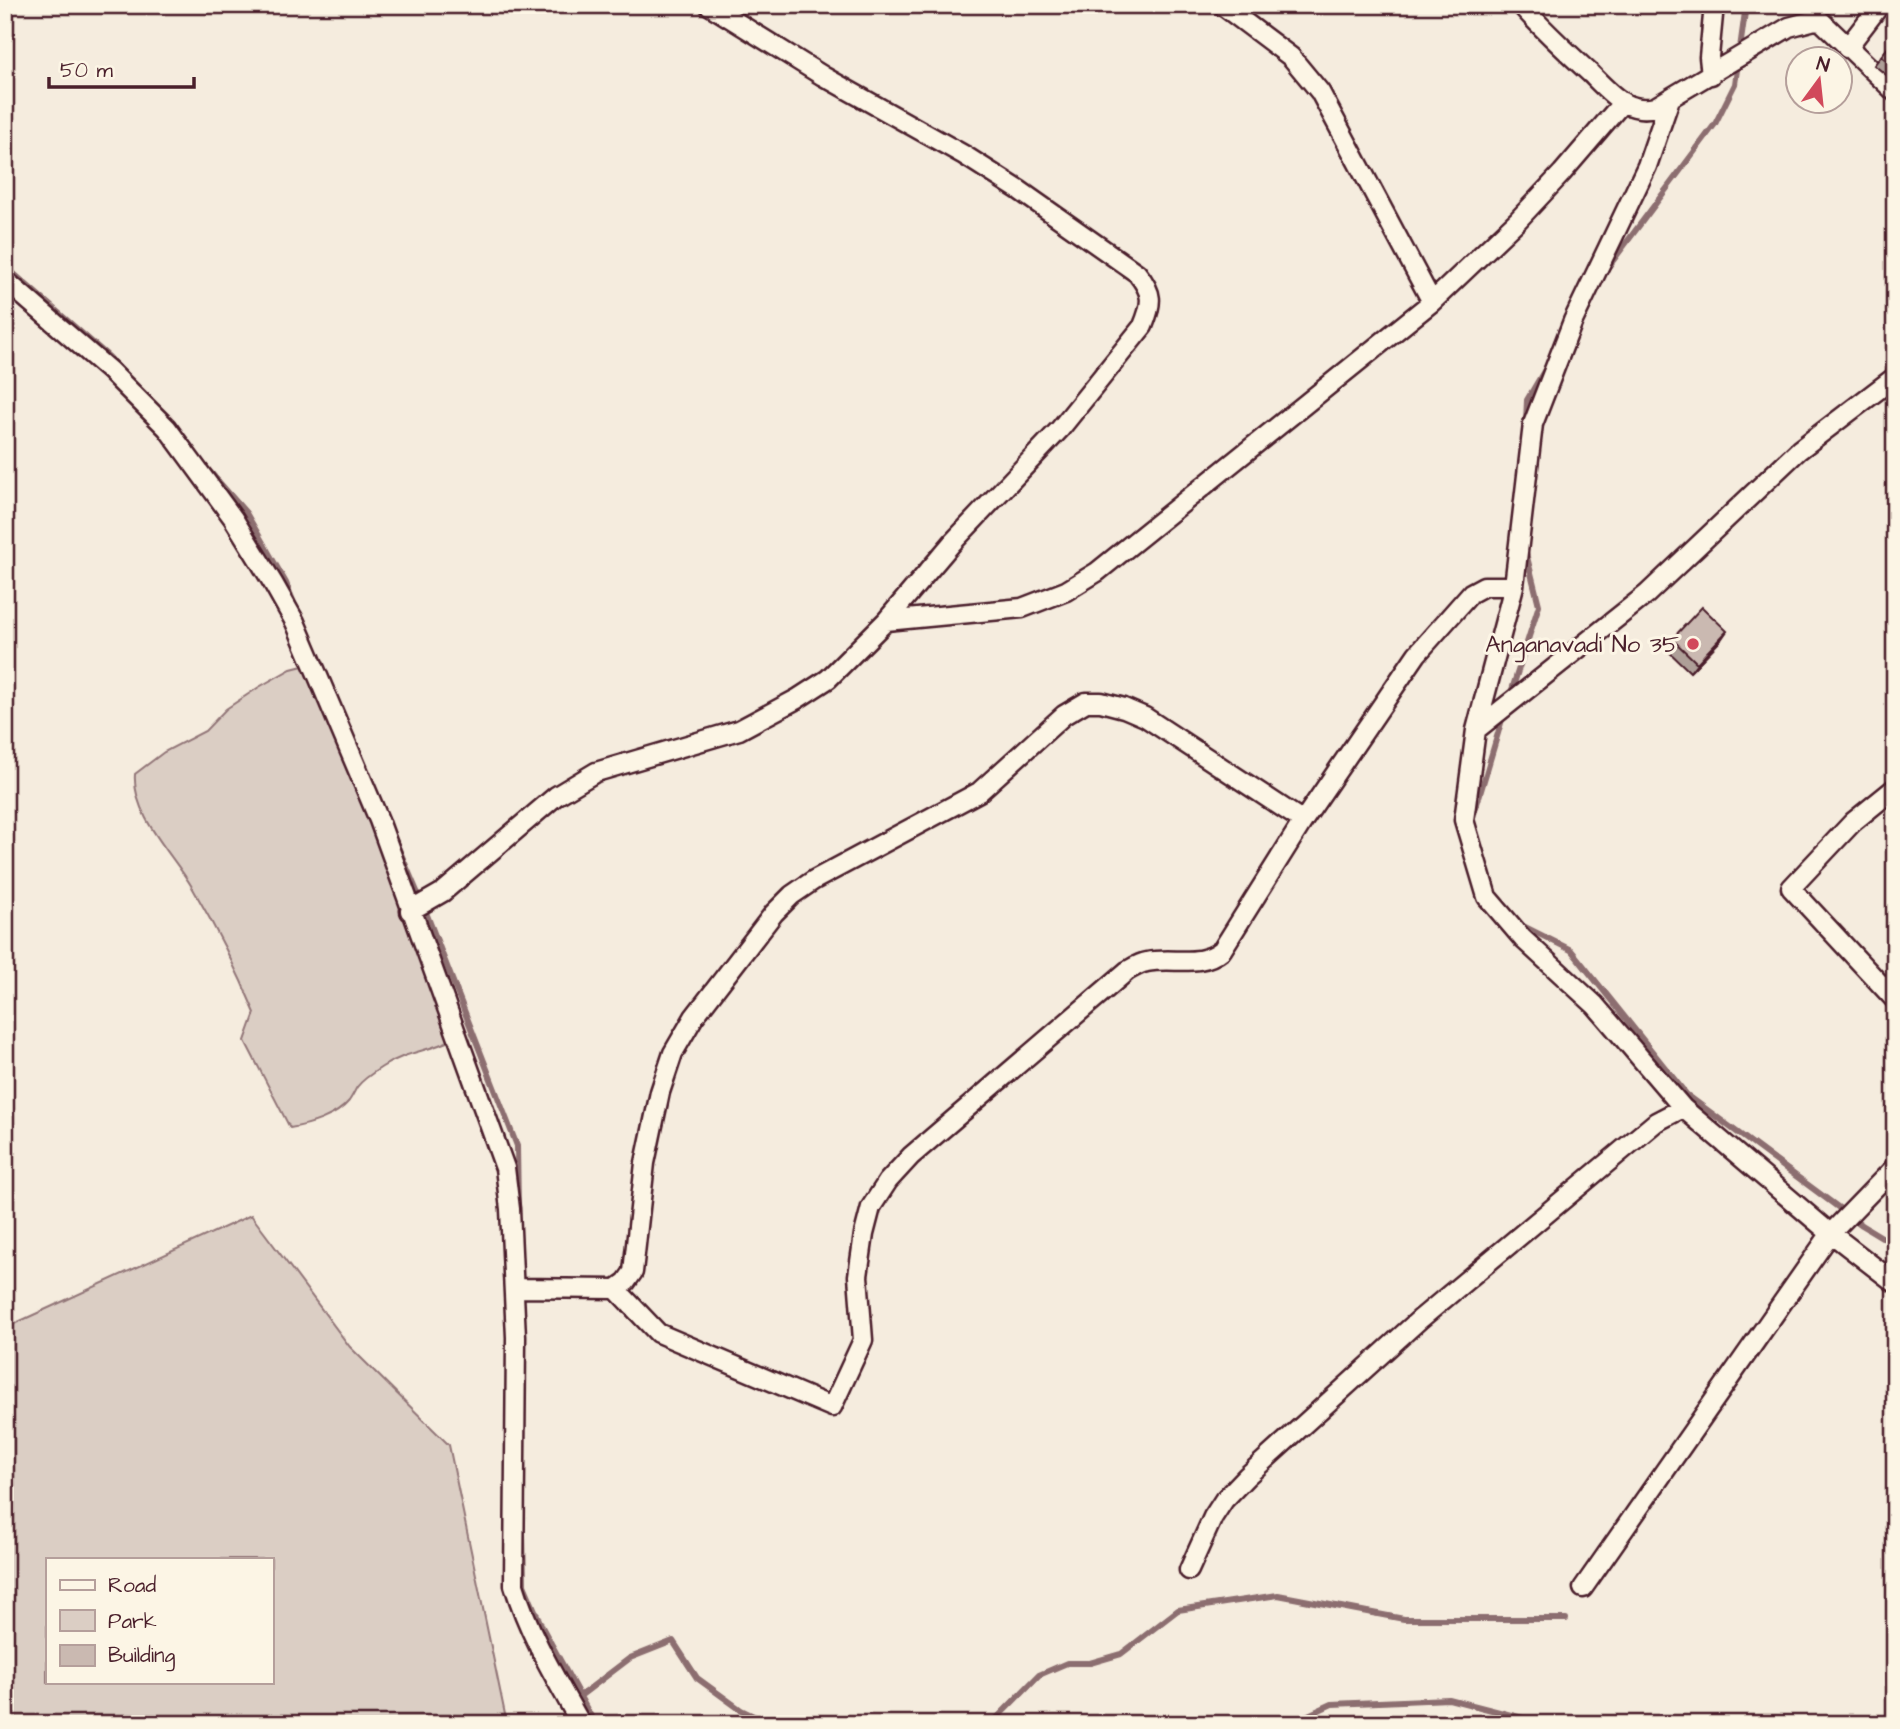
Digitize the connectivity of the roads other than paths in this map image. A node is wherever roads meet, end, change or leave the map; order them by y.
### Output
1 (709, 5) edge
2 (1222, 5) edge
3 (1521, 5) edge
4 (1714, 5) edge
5 (1880, 5) edge
6 (1845, 46) edge
7 (1849, 46) edge
8 (1854, 54) edge
9 (1714, 67) junction
10 (1895, 92) edge
11 (1670, 99) junction
12 (1623, 102) junction
13 (5, 280) edge
14 (1432, 302) junction
15 (1895, 377) edge
16 (1514, 586) junction
17 (886, 621) junction
18 (1476, 730) junction
19 (1895, 788) edge
20 (1303, 821) junction
21 (414, 909) junction
22 (1895, 1000) edge
23 (1683, 1108) junction
24 (1895, 1167) edge
25 (1831, 1233) junction
26 (1895, 1283) edge
27 (514, 1288) junction
28 (616, 1289) junction
29 (1189, 1570) dead end
30 (1583, 1588) dead end
31 (581, 1724) edge

1 - 17 street
2 - 14 street
3 - 12 street
4 - 9 street
5 - 7 street
6 - 9 street
8 - 10 street
9 - 11 street
11 - 12 street
11 - 16 street
12 - 14 street
13 - 21 street
14 - 17 street
15 - 18 street
16 - 18 street
16 - 20 street
17 - 21 street
18 - 23 street
19 - 22 street
20 - 28 street
20 - 28 street
21 - 27 street
23 - 25 street
23 - 29 street
24 - 25 street
25 - 26 street
25 - 30 street
27 - 28 street
27 - 31 street

